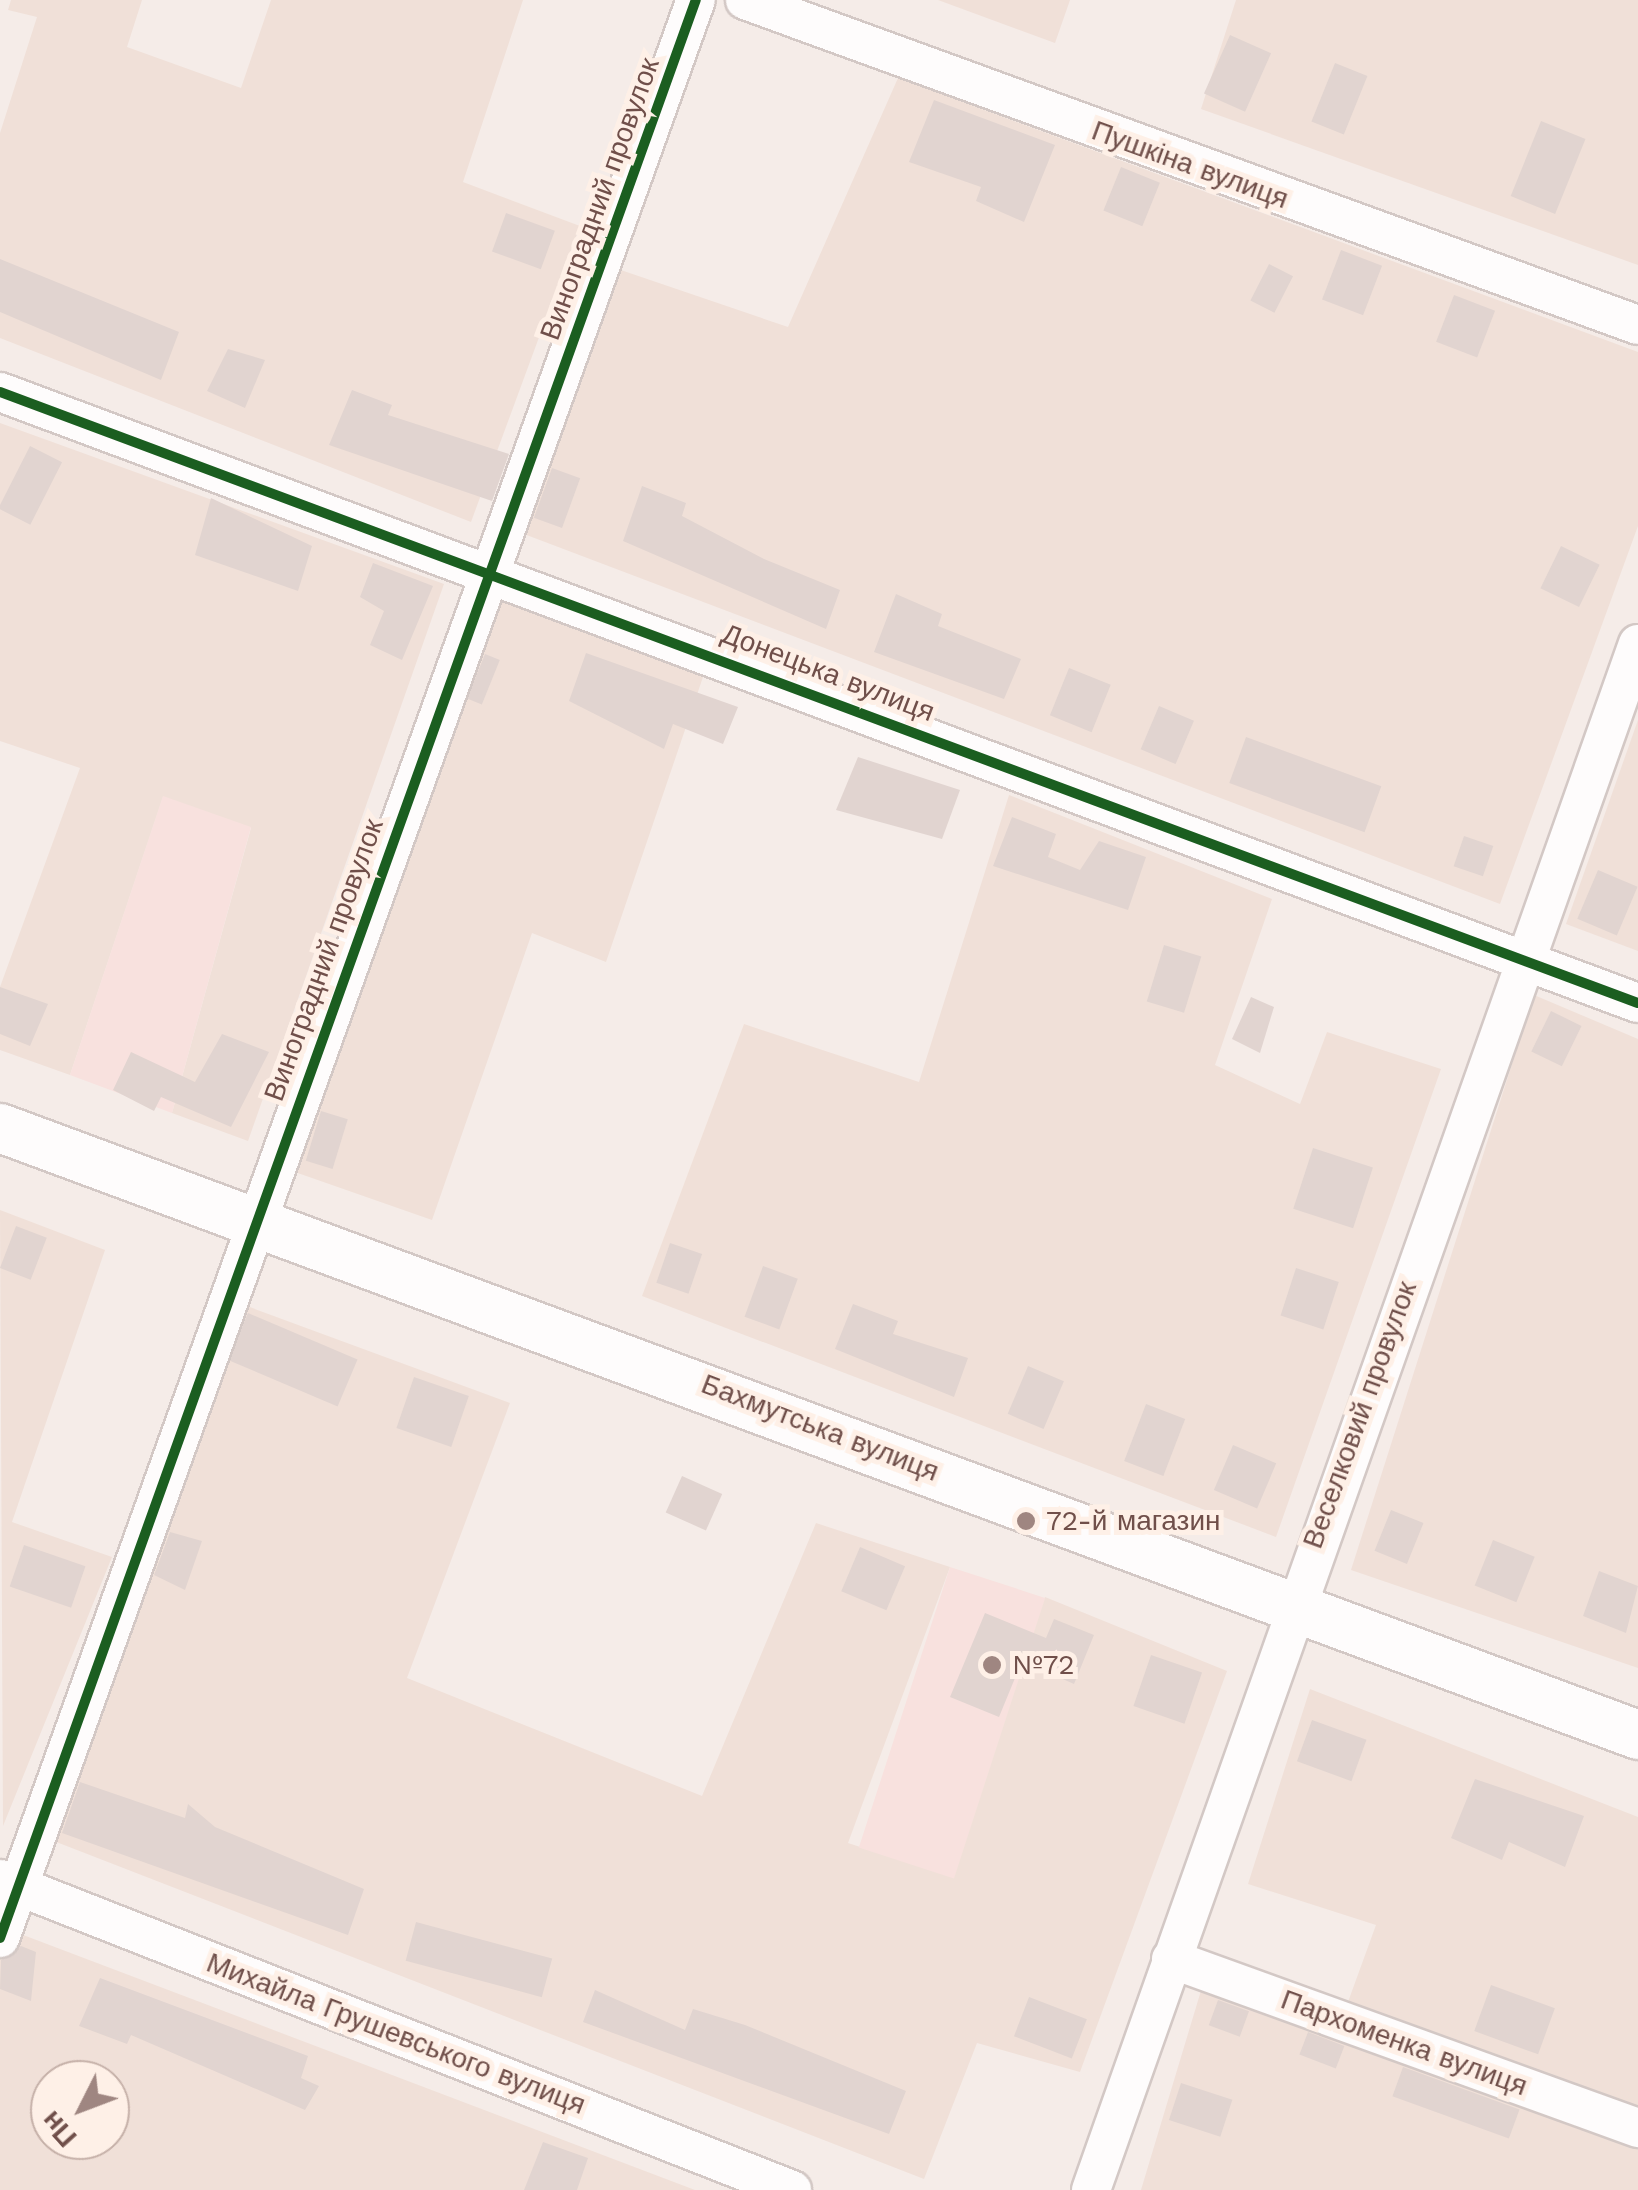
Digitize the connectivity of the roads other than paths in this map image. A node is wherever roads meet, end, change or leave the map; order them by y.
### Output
1 (696, 0) edge
2 (744, 0) edge
3 (1638, 325) edge
4 (0, 392) edge
5 (488, 568) junction
6 (1638, 644) edge
7 (1526, 958) junction
8 (1638, 1003) edge
9 (0, 1128) edge
10 (256, 1217) junction
11 (1290, 1605) junction
12 (1638, 1735) edge
13 (9, 1883) edge
14 (0, 1938) edge
15 (1171, 1959) junction
16 (1638, 2128) edge
17 (792, 2190) edge
18 (1091, 2190) edge

1 - 5 street, Виноградний провулок
2 - 3 street, Пушкіна вулиця
4 - 5 street, Донецька вулиця
5 - 7 street, Донецька вулиця
5 - 10 street, Виноградний провулок
6 - 7 street, Веселковий провулок
7 - 8 street, Донецька вулиця
7 - 11 street, Веселковий провулок
9 - 10 street, Бахмутська вулиця
10 - 11 street, Бахмутська вулиця
10 - 13 street, Виноградний провулок
11 - 12 street, Бахмутська вулиця
11 - 15 street, Веселковий провулок
13 - 14 street, Виноградний провулок
13 - 17 street, Михайла Грушевського вулиця
15 - 16 street, Пархоменка вулиця
15 - 18 street, Веселковий провулок

